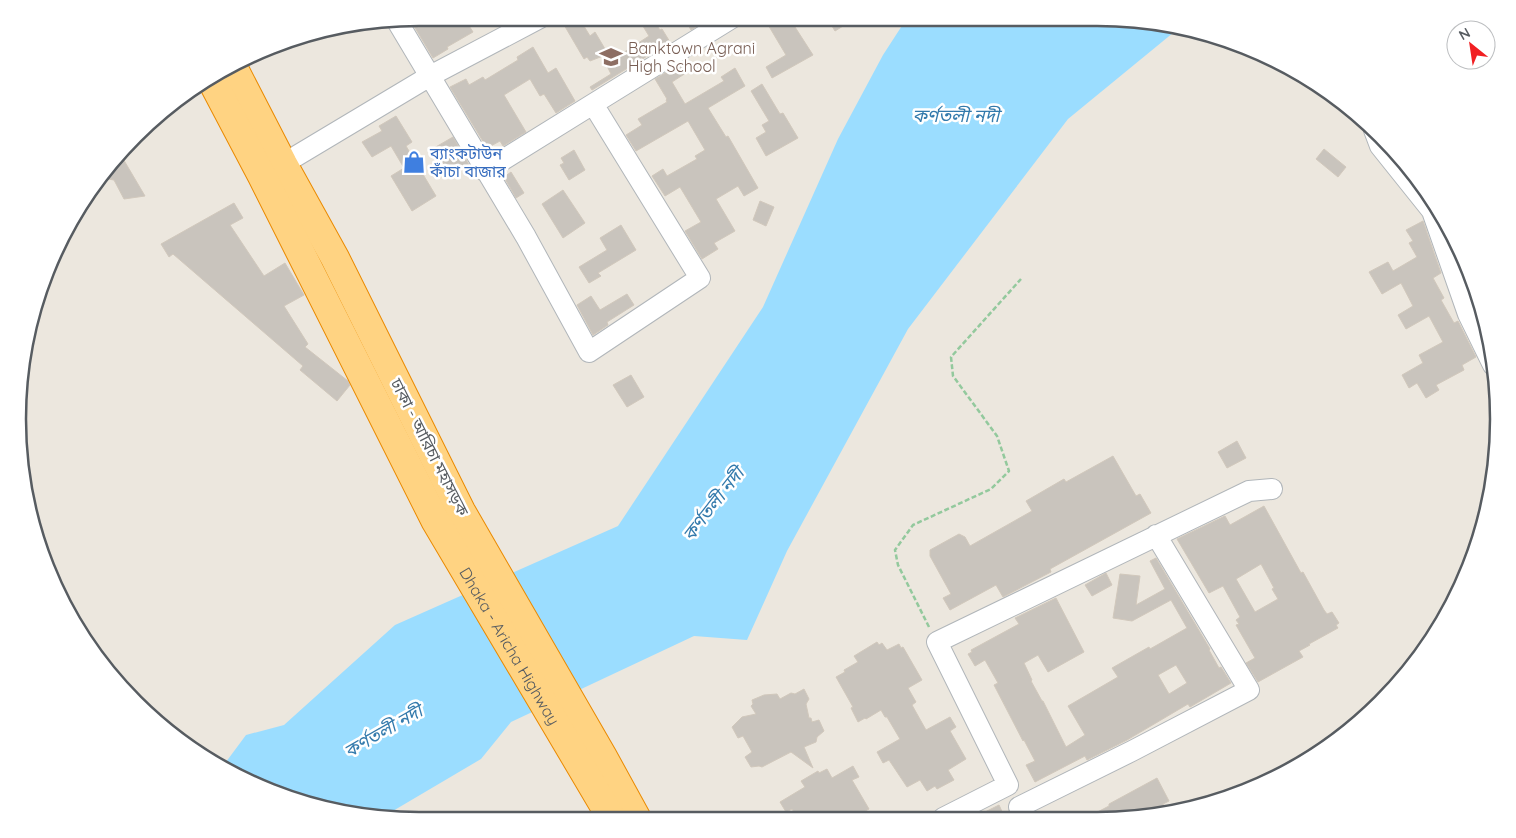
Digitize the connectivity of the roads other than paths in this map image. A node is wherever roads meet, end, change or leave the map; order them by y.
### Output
1 (525, 26) edge
2 (719, 26) edge
3 (400, 27) edge
4 (235, 72) edge
5 (430, 76) junction
6 (215, 84) edge
7 (593, 104) junction
8 (1384, 152) edge
9 (273, 170) junction
10 (486, 171) junction
11 (1424, 201) edge
12 (1435, 220) edge
13 (1482, 343) edge
14 (1272, 489) dead end
15 (435, 520) joint
16 (1156, 535) junction
17 (593, 764) junction
18 (1008, 785) junction
19 (610, 812) edge
20 (631, 812) edge
21 (956, 812) edge
22 (1022, 812) edge

1 - 5 street
2 - 7 street
3 - 5 street
4 - 9 highway, ঢাকা - আরিচা মহাসড়ক
5 - 9 street
5 - 10 street
6 - 9 highway, ঢাকা - আরিচা মহাসড়ক
7 - 10 street
7 - 10 street
8 - 11 street
9 - 15 highway, ঢাকা - আরিচা মহাসড়ক
9 - 17 highway, ঢাকা - আরিচা মহাসড়ক
12 - 13 street
14 - 16 street
15 - 17 highway, Dhaka - Aricha Highway
16 - 18 street
16 - 22 street
17 - 19 highway
17 - 20 highway, ঢাকা - আরিচা মহাসড়ক
18 - 21 street
18 - 22 street

